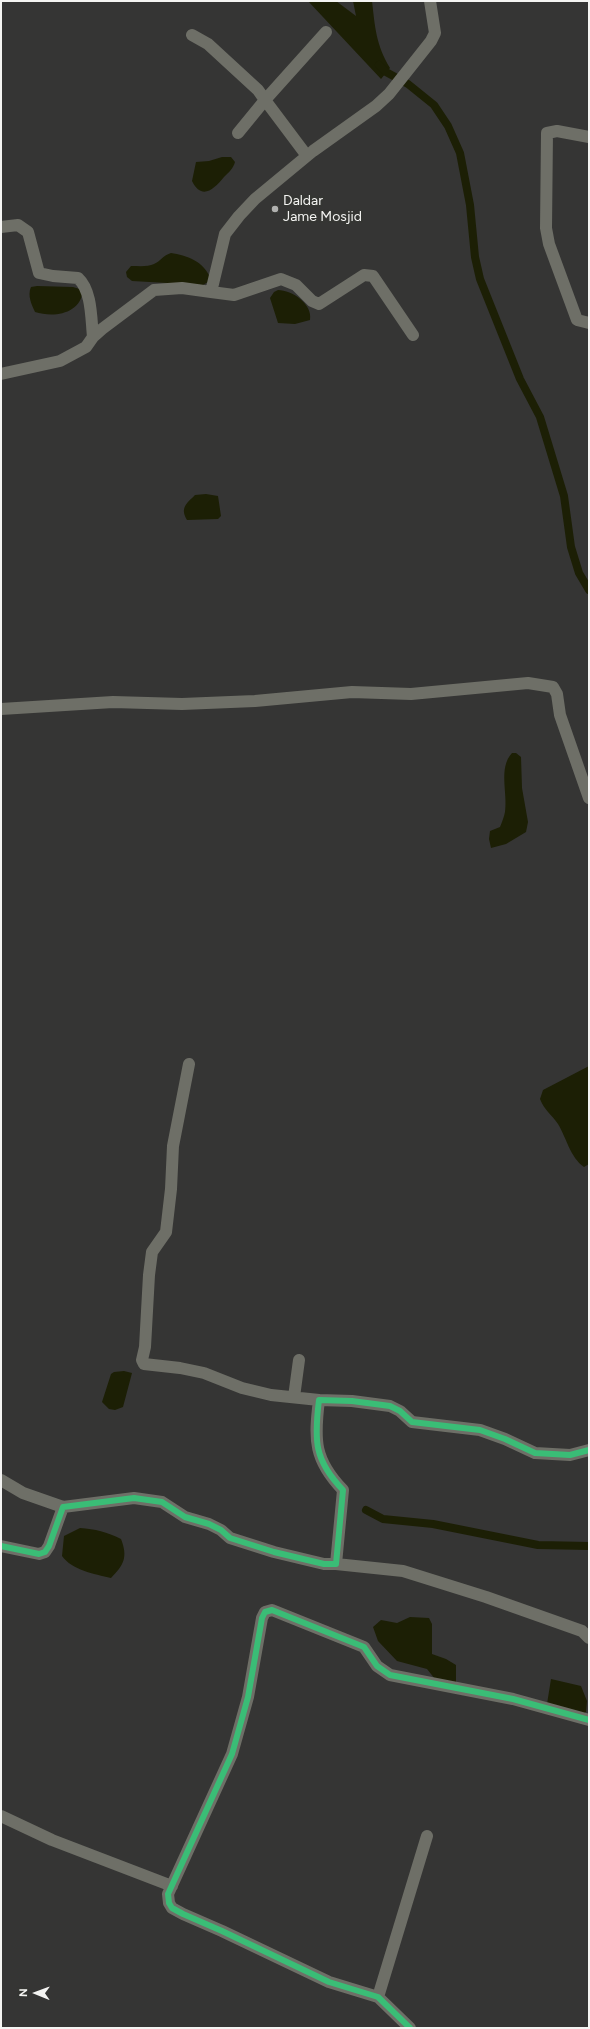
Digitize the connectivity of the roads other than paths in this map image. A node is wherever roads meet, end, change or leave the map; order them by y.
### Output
1 (430, 1) edge
2 (326, 32) dead end
3 (192, 35) dead end
4 (265, 100) junction
5 (238, 133) dead end
6 (589, 137) edge
7 (307, 156) junction
8 (1, 227) edge
9 (211, 292) junction
10 (589, 323) edge
11 (413, 334) dead end
12 (93, 337) junction
13 (1, 374) edge
14 (1, 709) edge
15 (589, 798) edge
16 (189, 1064) dead end
17 (299, 1360) dead end
18 (294, 1397) junction
19 (319, 1400) junction
20 (589, 1450) edge
21 (1, 1480) edge
22 (63, 1507) junction
23 (1, 1546) edge
24 (336, 1564) junction
25 (589, 1638) edge
26 (589, 1720) edge
27 (1, 1816) edge
28 (427, 1836) dead end
29 (172, 1886) junction
30 (378, 1997) junction
31 (410, 2028) edge

1 - 7 street
2 - 4 street
3 - 4 street
4 - 5 street
4 - 7 street
6 - 10 street
7 - 9 street
8 - 12 street
9 - 11 street
9 - 12 street
12 - 13 street
14 - 15 street
16 - 18 street
17 - 18 street
18 - 19 street
19 - 20 street
19 - 24 street
21 - 22 street
22 - 23 street
22 - 24 street
24 - 25 street
26 - 29 street
27 - 29 street
28 - 30 street
29 - 30 street
30 - 31 street

